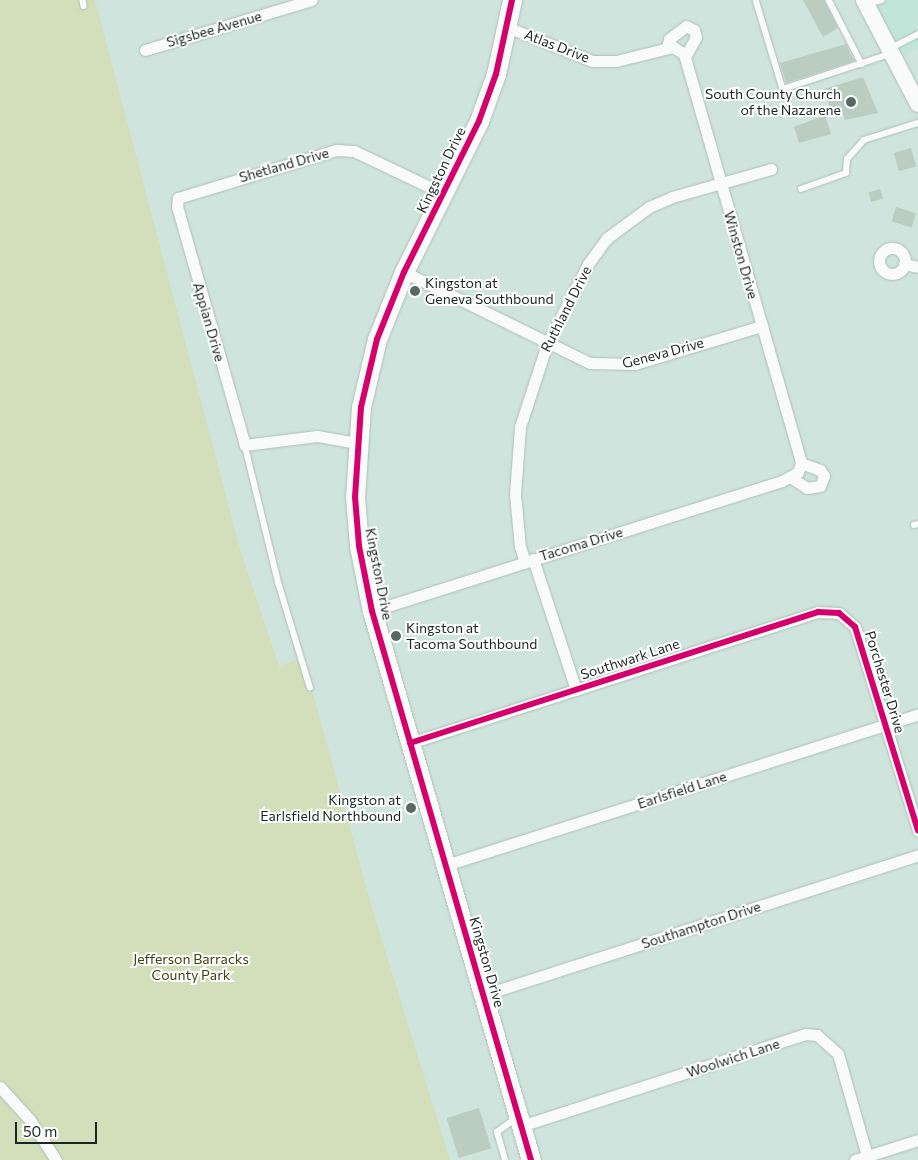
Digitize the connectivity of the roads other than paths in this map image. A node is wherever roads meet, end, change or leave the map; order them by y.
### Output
1 (312, 0) edge
2 (512, 0) edge
3 (756, 0) edge
4 (829, 0) edge
5 (871, 2) edge
6 (507, 27) junction
7 (918, 34) edge
8 (667, 48) junction
9 (145, 50) dead end
10 (891, 51) junction
11 (682, 52) junction
12 (862, 64) junction
13 (917, 101) edge
14 (918, 123) edge
15 (771, 169) dead end
16 (720, 184) junction
17 (801, 189) dead end
18 (444, 194) junction
19 (178, 198) joint
20 (904, 264) dead end
21 (918, 267) edge
22 (404, 272) junction
23 (762, 326) junction
24 (547, 344) junction
25 (357, 444) junction
26 (245, 445) junction
27 (801, 463) junction
28 (790, 477) junction
29 (530, 560) junction
30 (372, 611) junction
31 (855, 627) joint
32 (310, 687) dead end
33 (576, 690) junction
34 (918, 714) edge
35 (884, 725) junction
36 (410, 743) junction
37 (918, 830) edge
38 (918, 855) edge
39 (446, 865) junction
40 (483, 995) junction
41 (0, 1086) edge
42 (520, 1122) junction
43 (918, 1140) edge
44 (867, 1156) junction
45 (56, 1160) edge
46 (505, 1160) edge
47 (531, 1160) edge
48 (855, 1160) edge

1 - 9 street, Sigsbee Avenue
2 - 6 main road, Kingston Drive
3 - 12 lane
4 - 12 lane
5 - 10 main road
6 - 8 street, Atlas Drive
6 - 18 main road, Kingston Drive
7 - 10 lane
8 - 11 street, Atlas Drive
8 - 11 street
10 - 12 lane
10 - 13 main road
11 - 16 street, Winston Drive
14 - 17 lane
15 - 16 street, Ruthland Drive
16 - 23 street, Winston Drive
16 - 24 street, Ruthland Drive
18 - 19 street, Shetland Drive
18 - 22 main road, Kingston Drive
19 - 26 street, Appian Drive
20 - 21 street
22 - 24 street, Geneva Drive
22 - 25 main road, Kingston Drive
23 - 24 street, Geneva Drive
23 - 27 street, Winston Drive
24 - 29 street, Ruthland Drive
25 - 26 street
25 - 30 main road, Kingston Drive
26 - 32 lane
27 - 28 street
27 - 28 street
28 - 29 street, Tacoma Drive
29 - 30 street, Tacoma Drive
29 - 33 street, Ruthland Drive
30 - 36 main road, Kingston Drive
31 - 33 street, Southwark Lane
31 - 35 street, Porchester Drive
33 - 36 street, Southwark Lane
34 - 35 street, Earlsfield Lane
35 - 37 street, Porchester Drive
35 - 39 street, Earlsfield Lane
36 - 39 main road, Kingston Drive
38 - 40 street, Southampton Drive
39 - 40 main road, Kingston Drive
40 - 42 main road, Kingston Drive
41 - 45 street
42 - 44 street, Woolwich Lane
42 - 46 lane
42 - 47 main road, Kingston Drive
43 - 44 street
44 - 48 street

